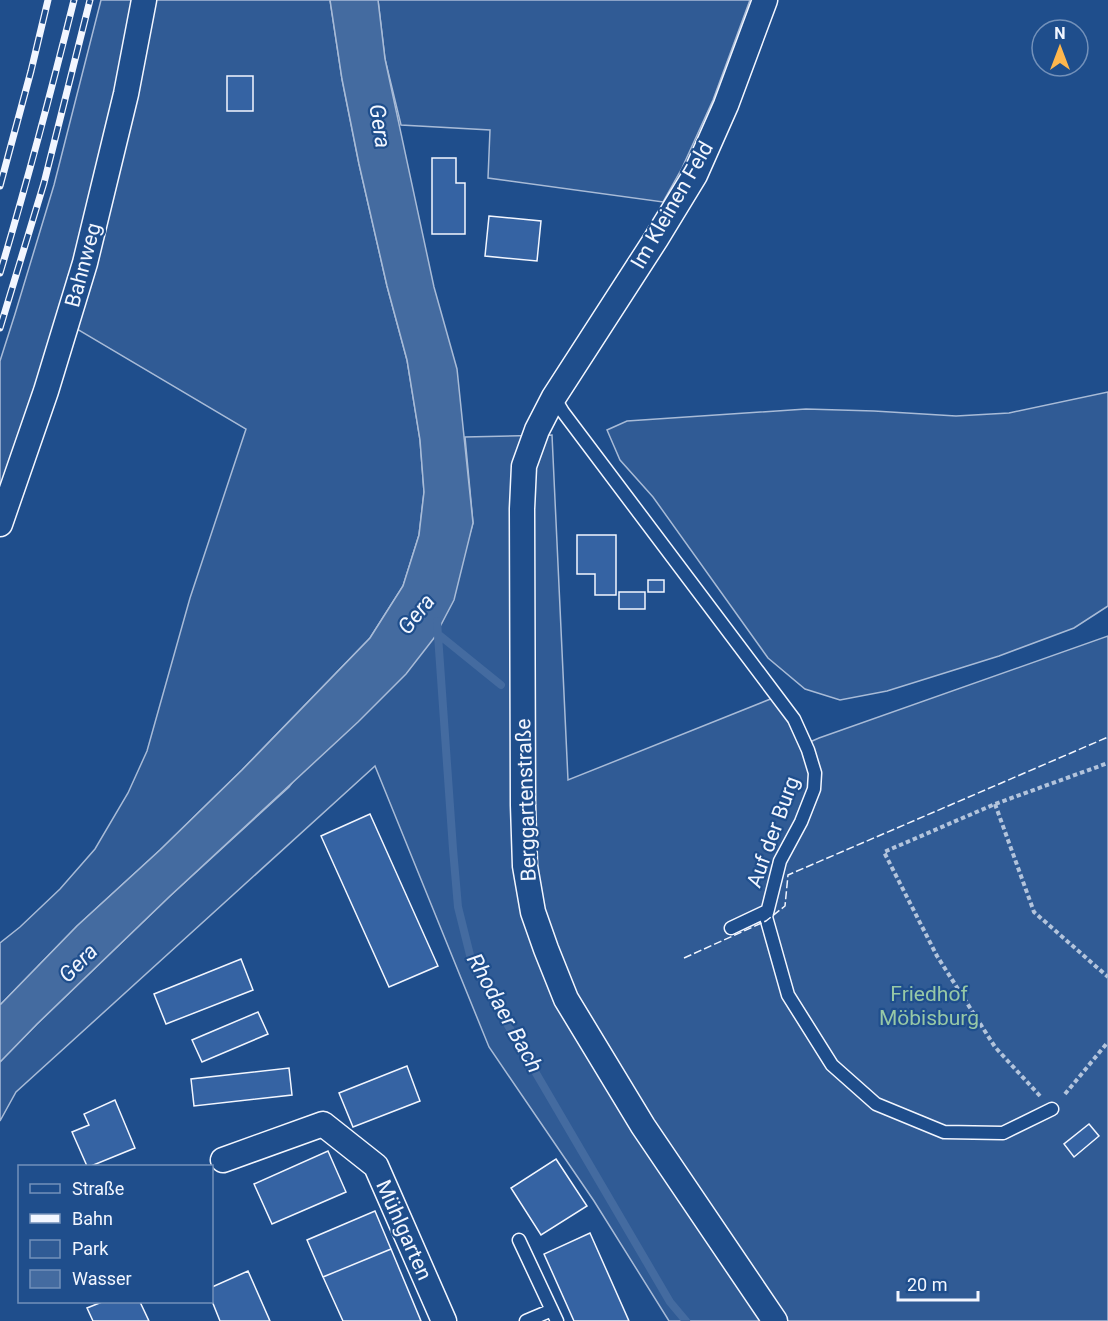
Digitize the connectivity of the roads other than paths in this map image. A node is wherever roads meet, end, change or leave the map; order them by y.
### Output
1 (144, 0) edge
2 (765, 0) edge
3 (554, 398) junction
4 (0, 524) edge
5 (767, 911) junction
6 (731, 928) dead end
7 (1052, 1109) road end
8 (223, 1160) dead end
9 (519, 1240) dead end
10 (555, 1315) edge
11 (444, 1321) edge
12 (526, 1321) edge
13 (775, 1321) edge

1 - 4 street, Bahnweg
2 - 3 street, Im Kleinen Feld
3 - 5 lane, Auf der Burg
3 - 13 street, Berggartenstraße
5 - 6 lane
5 - 7 lane, Auf der Burg
8 - 11 street, Mühlgarten
9 - 10 lane
10 - 12 lane

